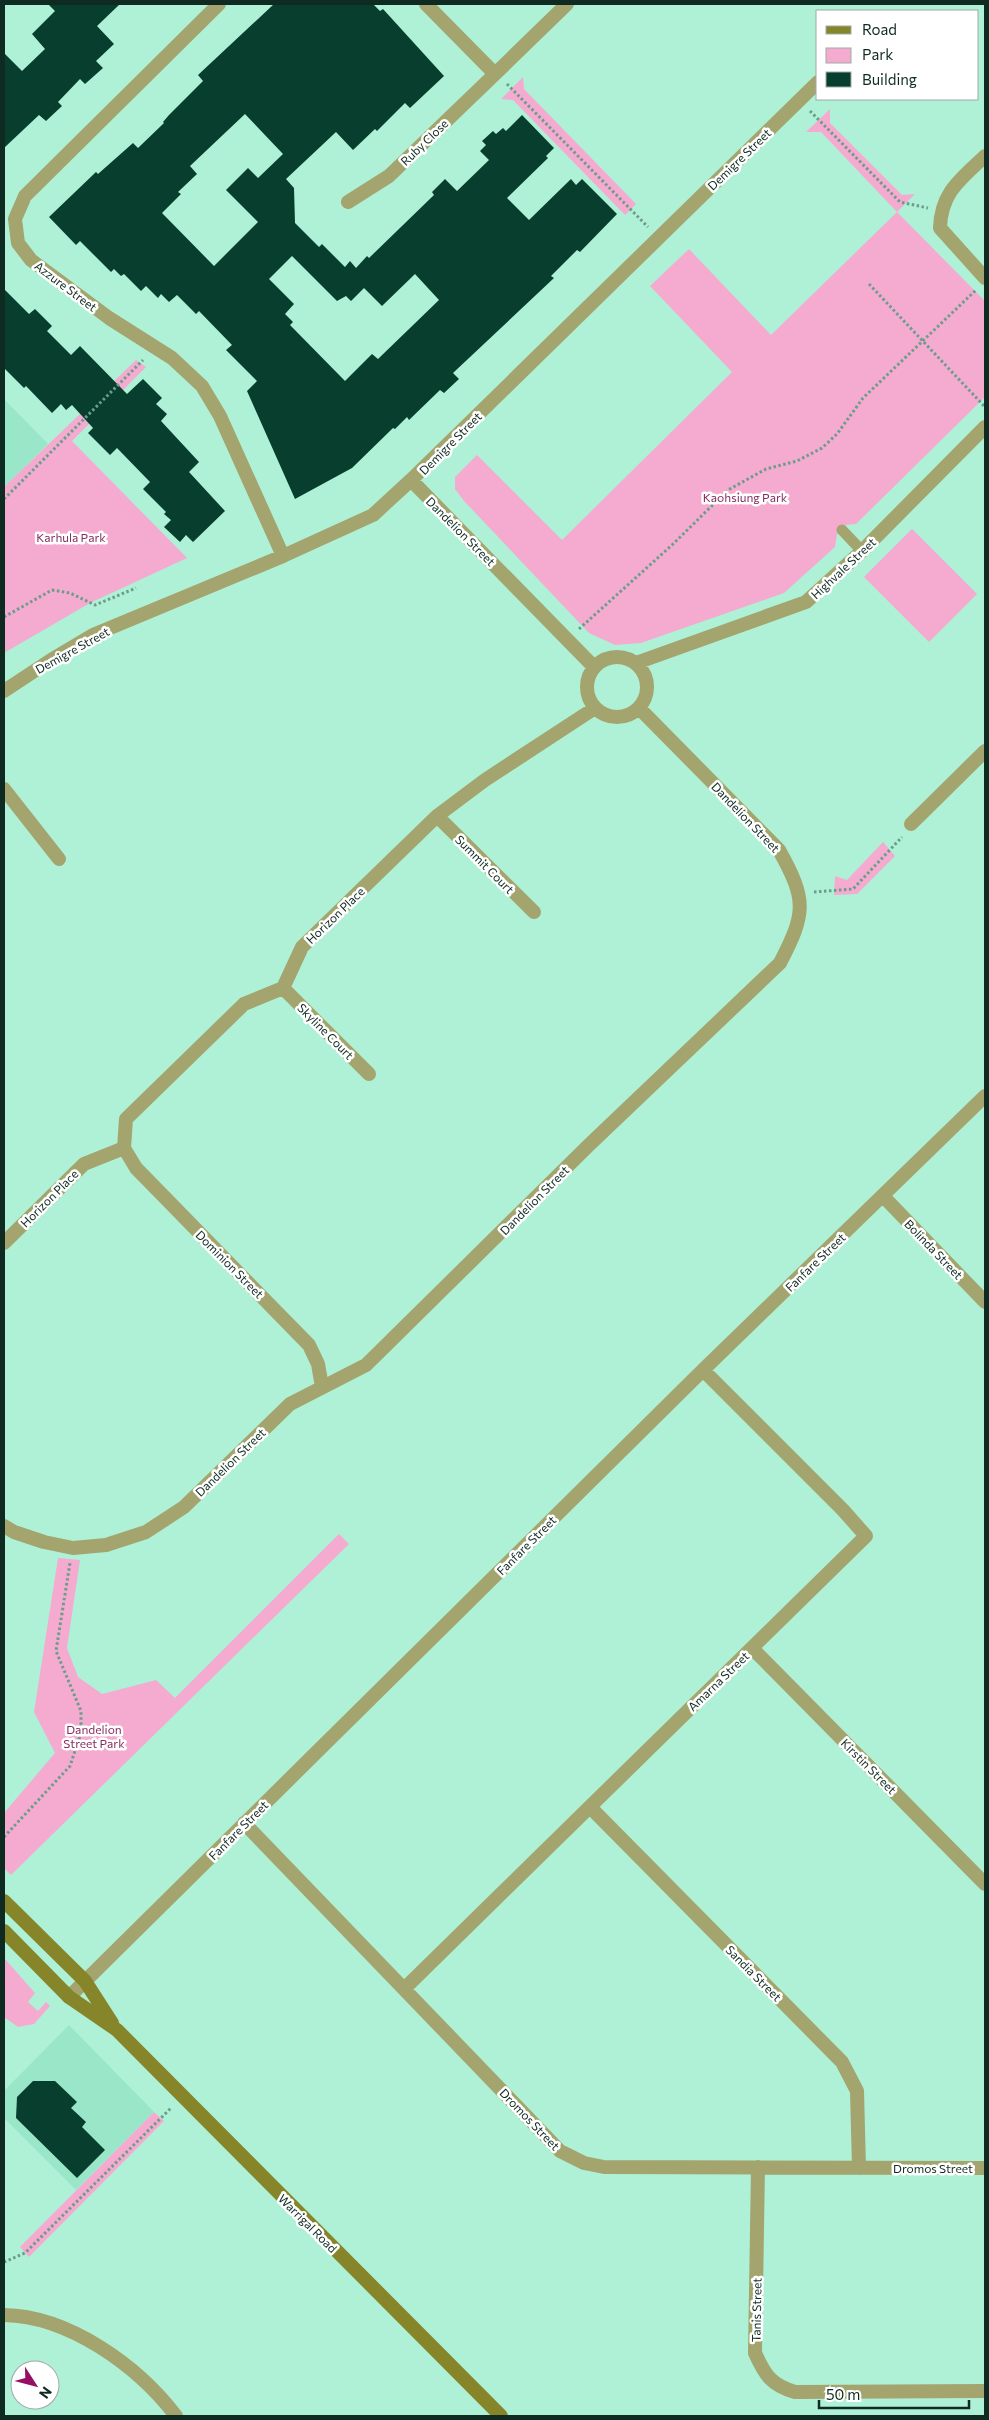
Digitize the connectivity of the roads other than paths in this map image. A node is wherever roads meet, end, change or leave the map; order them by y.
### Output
1 (219, 4) edge
2 (426, 4) edge
3 (567, 4) edge
4 (495, 74) junction
5 (816, 84) edge
6 (985, 156) edge
7 (348, 202) dead end
8 (10, 218) edge
9 (982, 282) edge
10 (985, 427) edge
11 (411, 480) junction
12 (842, 530) dead end
13 (862, 550) junction
14 (283, 556) junction
15 (636, 663) junction
16 (594, 667) junction
17 (4, 691) edge
18 (595, 708) junction
19 (639, 708) junction
20 (985, 751) edge
21 (4, 789) edge
22 (437, 816) junction
23 (911, 824) road end
24 (59, 859) dead end
25 (534, 912) dead end
26 (283, 988) junction
27 (369, 1074) dead end
28 (985, 1096) edge
29 (124, 1148) junction
30 (883, 1196) junction
31 (4, 1242) edge
32 (985, 1302) edge
33 (703, 1370) junction
34 (322, 1387) junction
35 (4, 1526) edge
36 (752, 1648) junction
37 (590, 1807) junction
38 (244, 1823) junction
39 (985, 1884) edge
40 (4, 1901) edge
41 (4, 1931) edge
42 (85, 1981) junction
43 (404, 1989) junction
44 (70, 1997) junction
45 (116, 2030) junction
46 (758, 2167) junction
47 (859, 2168) junction
48 (985, 2168) edge
49 (4, 2315) edge
50 (985, 2391) edge
51 (176, 2416) edge
52 (501, 2416) edge

1 - 8 street, Azzure Street
2 - 4 street
3 - 4 street, Ruby Close
4 - 7 street, Ruby Close
5 - 11 street, Demigre Street
6 - 9 street
8 - 14 street, Azzure Street
10 - 13 street, Highvale Street
11 - 14 street, Demigre Street
11 - 16 street, Dandelion Street
12 - 13 lane
13 - 15 street, Highvale Street
14 - 17 street, Demigre Street
15 - 16 street
15 - 19 street
16 - 18 street
18 - 19 street
18 - 22 street, Horizon Place
19 - 34 street, Dandelion Street
20 - 23 street
21 - 24 street
22 - 25 street, Summit Court
22 - 26 street, Horizon Place
26 - 27 street, Skyline Court
26 - 29 street
28 - 30 street, Fanfare Street
29 - 31 street, Horizon Place
29 - 34 street, Dominion Street
30 - 32 street, Bolinda Street
30 - 33 street, Fanfare Street
33 - 36 street, Amarna Street
33 - 38 street, Fanfare Street
34 - 35 street, Dandelion Street
36 - 37 street, Amarna Street
36 - 39 street, Kirstin Street
37 - 43 street, Amarna Street
37 - 47 street, Sandia Street
38 - 42 street, Fanfare Street
38 - 43 street, Dromos Street
40 - 42 main road, Warrigal Road
41 - 44 main road, Warrigal Road
42 - 44 street, Fanfare Street
42 - 45 main road, Warrigal Road
43 - 46 street, Dromos Street
44 - 45 main road, Warrigal Road
45 - 52 main road, Warrigal Road
46 - 47 street, Dromos Street
46 - 50 street, Tanis Street
47 - 48 street, Dromos Street
49 - 51 street

